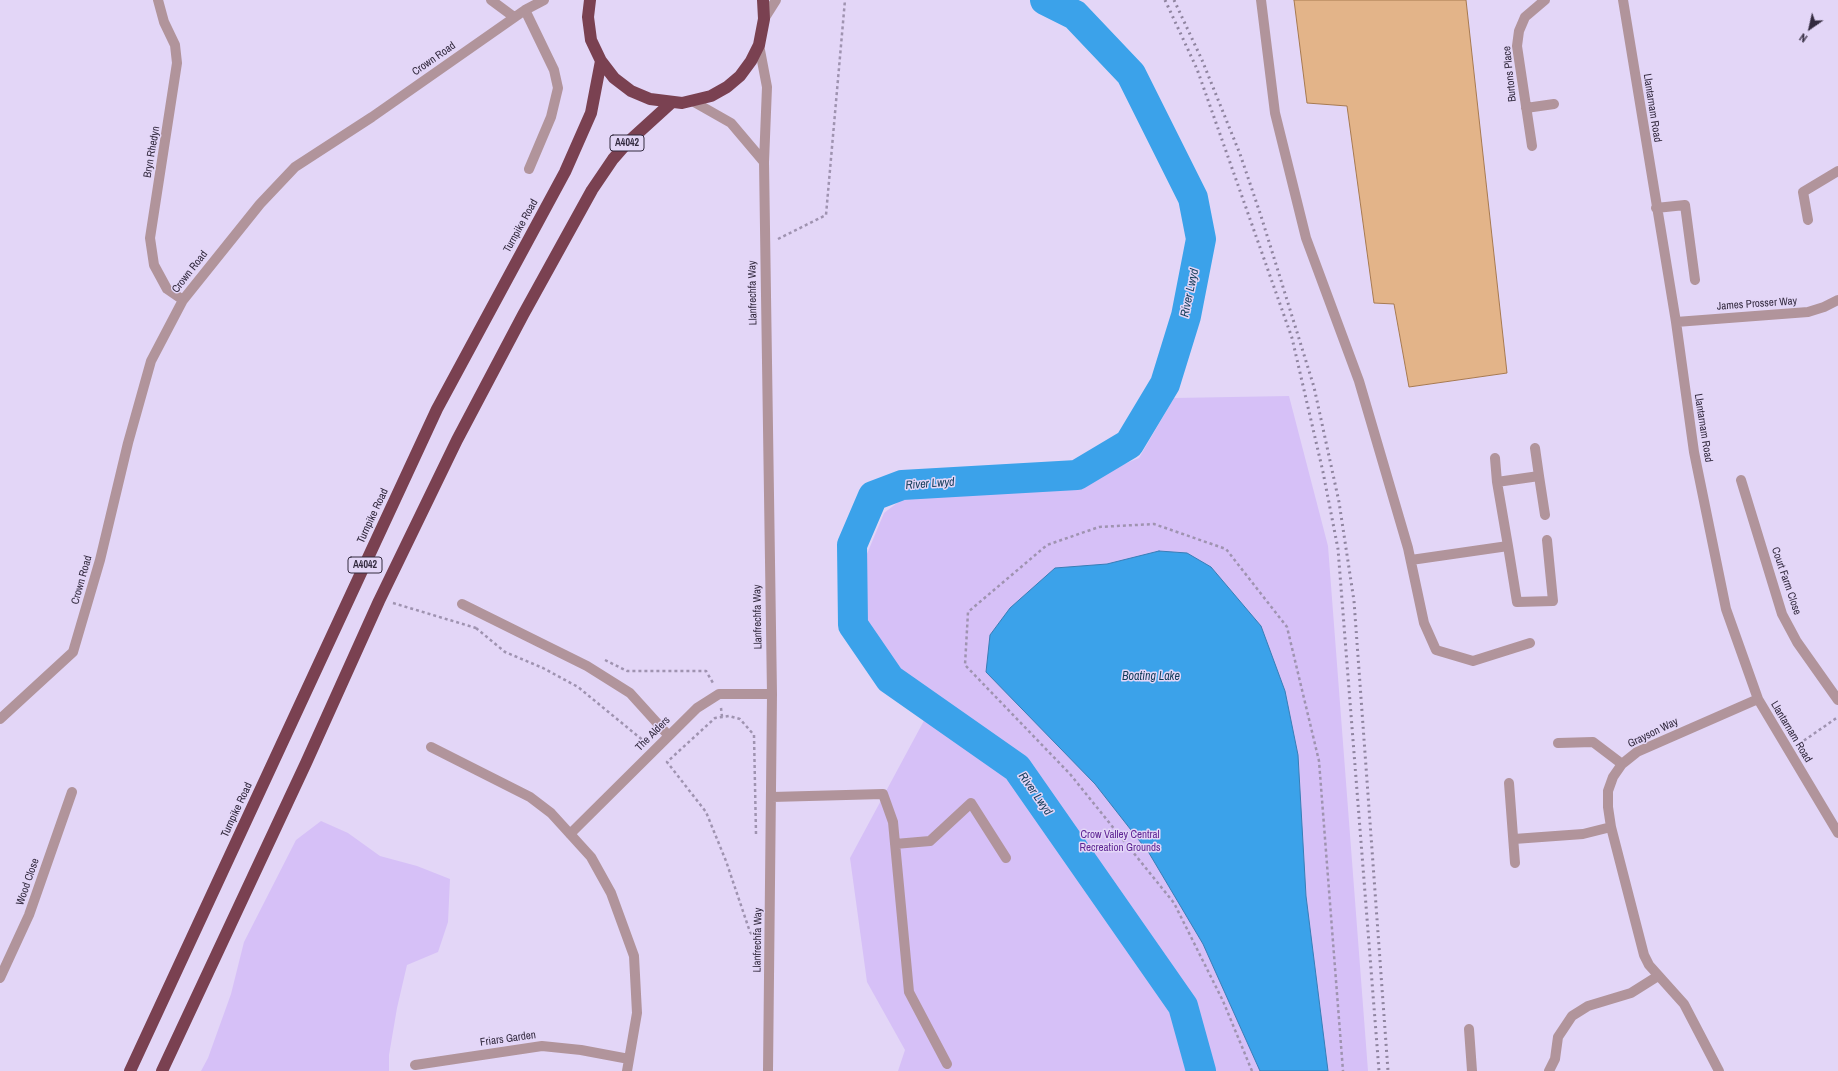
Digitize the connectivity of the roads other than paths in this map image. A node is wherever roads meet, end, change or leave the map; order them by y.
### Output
1 (158, 0) edge
2 (491, 0) edge
3 (544, 0) edge
4 (590, 0) edge
5 (763, 0) edge
6 (776, 0) edge
7 (1261, 0) edge
8 (1545, 0) edge
9 (1623, 0) edge
10 (525, 10) junction
11 (514, 17) junction
12 (764, 19) junction
13 (759, 45) junction
14 (601, 61) junction
15 (694, 102) junction
16 (671, 103) junction
17 (1554, 104) dead end
18 (1526, 108) junction
19 (1532, 146) dead end
20 (764, 162) junction
21 (529, 169) dead end
22 (1838, 171) edge
23 (1656, 208) junction
24 (1808, 220) dead end
25 (1695, 280) dead end
26 (182, 300) junction
27 (1838, 300) edge
28 (1676, 322) junction
29 (1535, 448) dead end
30 (1495, 458) dead end
31 (1539, 476) junction
32 (1742, 480) dead end
33 (1497, 482) junction
34 (1545, 515) dead end
35 (1547, 540) dead end
36 (1508, 546) junction
37 (1411, 560) junction
38 (462, 604) dead end
39 (1530, 643) dead end
40 (772, 694) junction
41 (1758, 699) junction
42 (1838, 700) edge
43 (0, 719) edge
44 (668, 735) junction
45 (1558, 743) dead end
46 (431, 747) dead end
47 (1622, 764) junction
48 (1509, 783) dead end
49 (72, 792) dead end
50 (772, 797) junction
51 (1611, 827) junction
52 (1838, 833) edge
53 (570, 834) junction
54 (1514, 840) junction
55 (895, 844) junction
56 (1006, 858) dead end
57 (1515, 863) dead end
58 (1658, 976) junction
59 (0, 978) edge
60 (1469, 1029) dead end
61 (629, 1059) junction
62 (948, 1064) dead end
63 (415, 1065) dead end
64 (130, 1071) edge
65 (162, 1071) edge
66 (627, 1071) edge
67 (768, 1071) edge
68 (1472, 1071) edge
69 (1549, 1071) edge
70 (1719, 1071) edge

1 - 26 street, Bryn Rhedyn
2 - 11 street
3 - 10 street, Crown Road
4 - 14 highway
5 - 12 highway
6 - 12 street
7 - 37 street
8 - 18 street, Burtons Place
9 - 23 street, Llantarnam Road
10 - 11 street, Crown Road
10 - 21 street
11 - 26 street, Crown Road
12 - 13 highway
13 - 15 highway
13 - 20 street, Llanfrechfa Way
14 - 16 highway
14 - 64 highway, Turnpike Road / A4042
15 - 16 highway
15 - 20 street
16 - 65 highway, A4042
17 - 18 street, Burtons Place
18 - 19 street, Burtons Place
20 - 40 street, Llanfrechfa Way
22 - 24 street
23 - 25 street
23 - 28 street, Llantarnam Road
26 - 43 street, Crown Road
27 - 28 street, James Prosser Way
28 - 41 street, Llantarnam Road
29 - 31 street
30 - 33 street
31 - 33 street
31 - 34 street
32 - 42 street, Court Farm Close
33 - 36 street
35 - 36 street
36 - 37 street
37 - 39 street
38 - 44 street
40 - 44 street, The Alders
40 - 50 street, Llanfrechfa Way
41 - 47 street, Grayson Way
41 - 52 street, Llantarnam Road
44 - 53 street, The Alders
45 - 47 street
46 - 53 street
47 - 51 street, Grayson Way
48 - 54 street
49 - 59 street, Wood Close
50 - 55 street
50 - 67 street, Llanfrechfa Way
51 - 54 street
51 - 58 street, Grayson Way
53 - 61 street
54 - 57 street
55 - 56 street
55 - 62 street
58 - 69 street
58 - 70 street, Grayson Way
60 - 68 street
61 - 63 street, Friars Garden
61 - 66 street

